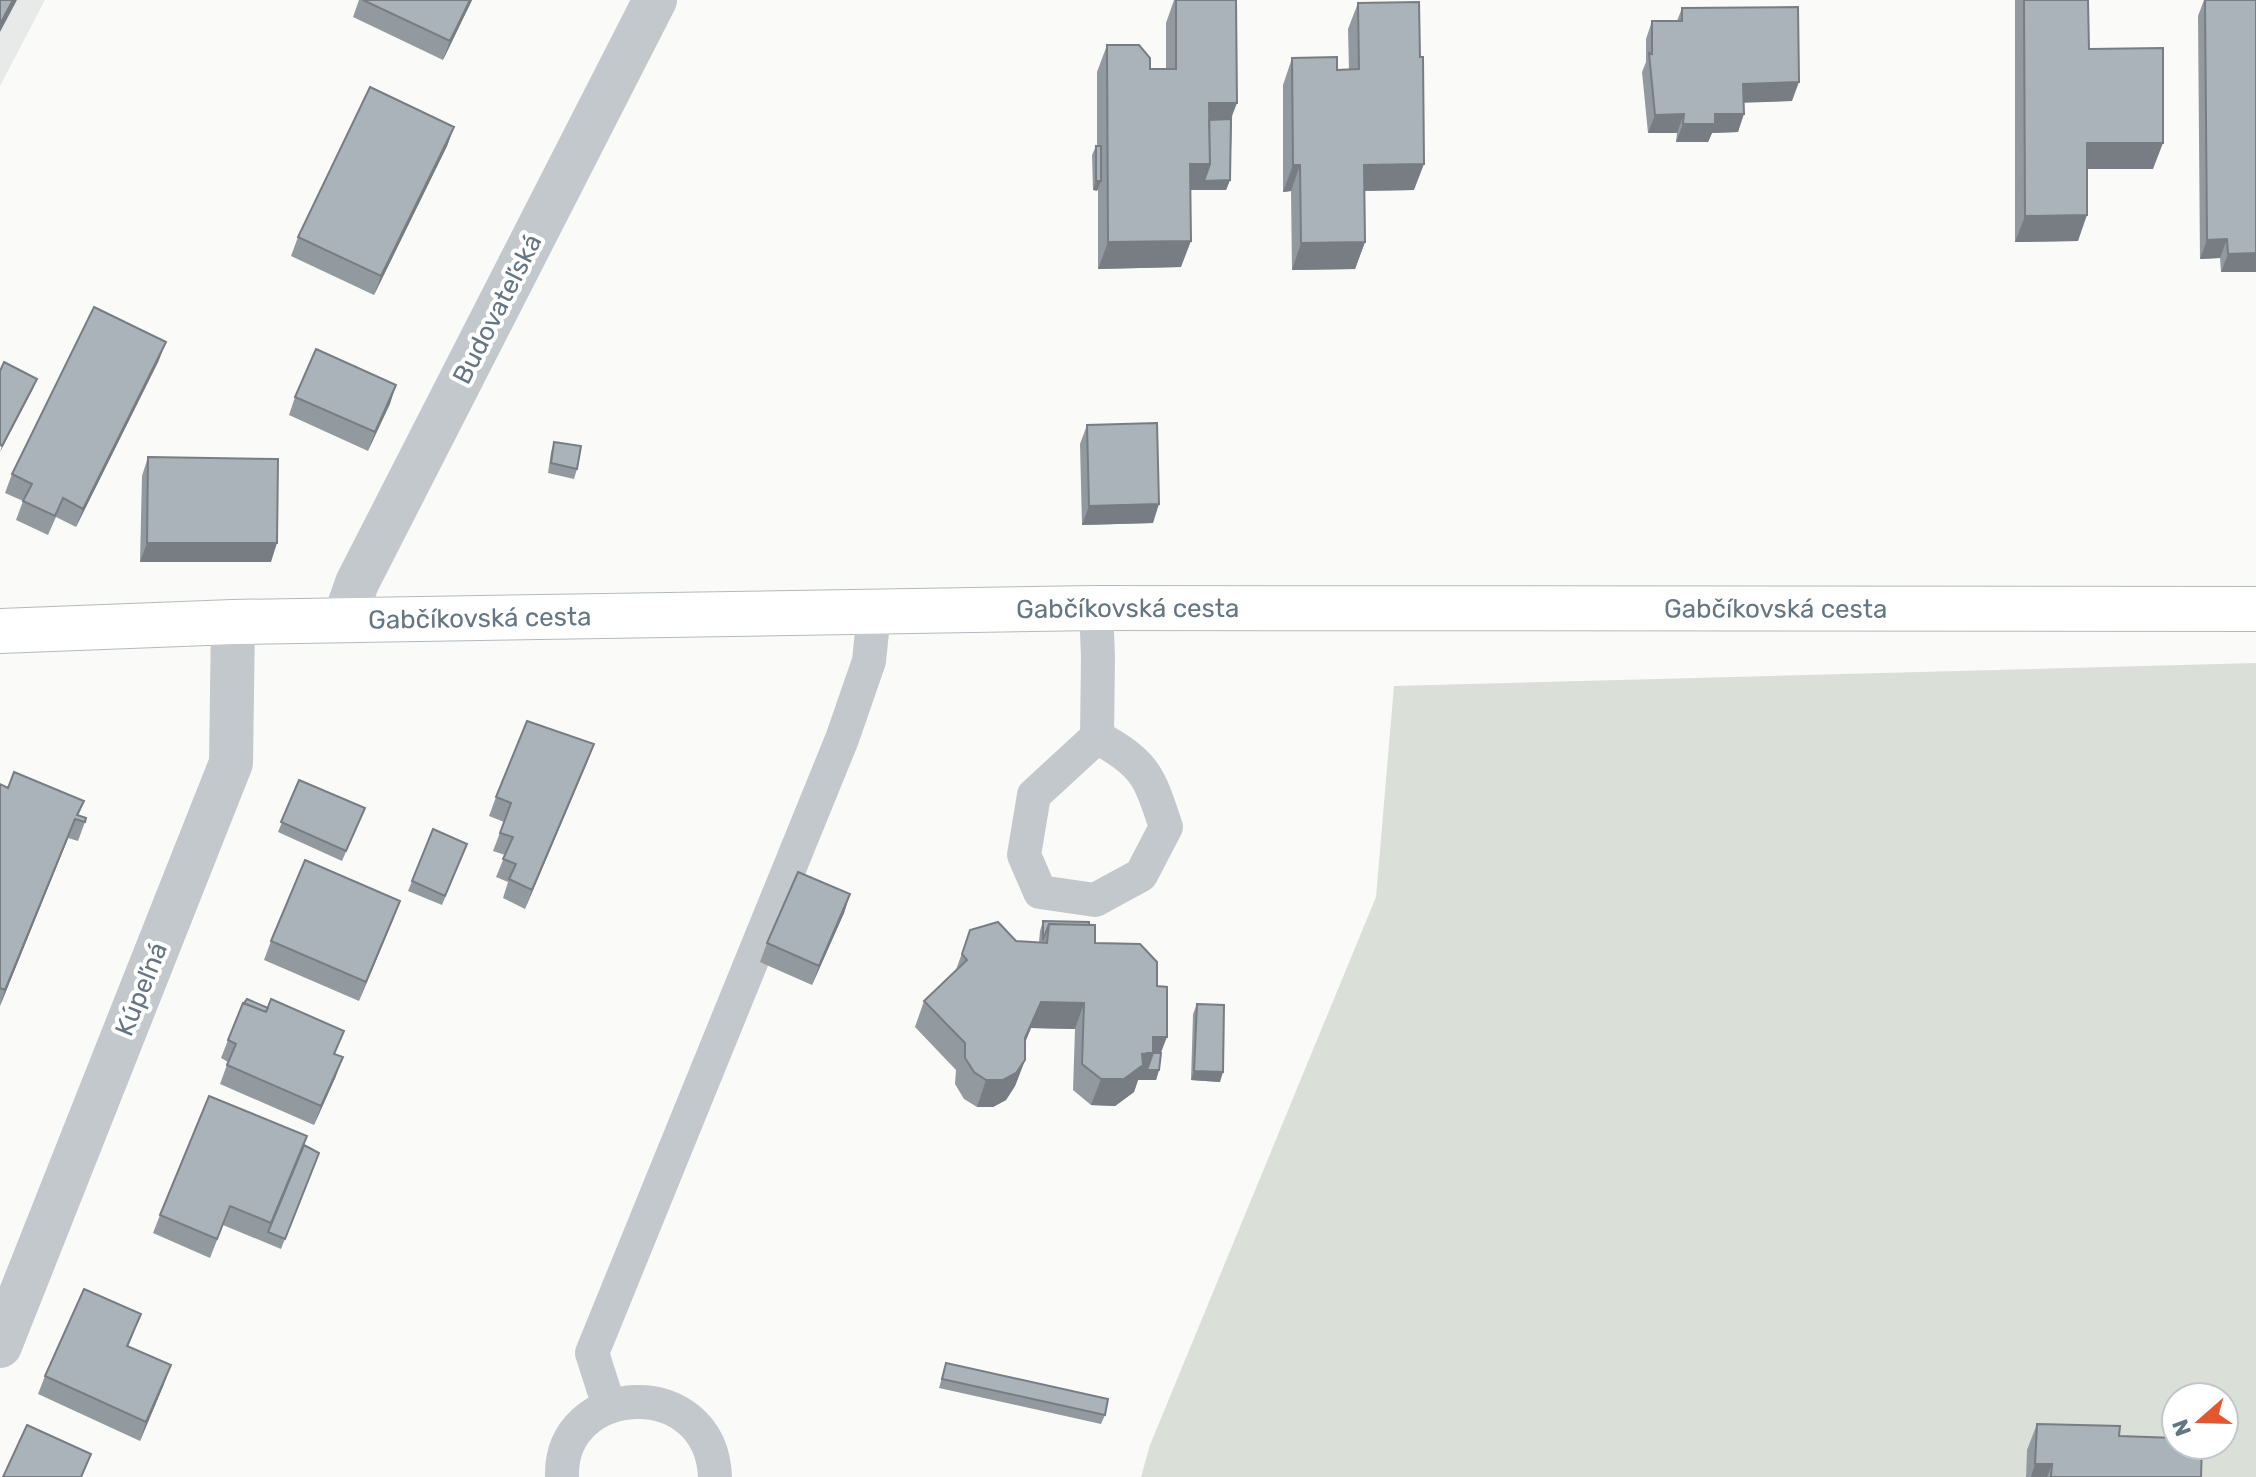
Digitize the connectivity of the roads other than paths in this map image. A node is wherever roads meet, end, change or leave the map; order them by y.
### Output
1 (655, 0) edge
2 (1096, 608) junction
3 (2256, 609) edge
4 (874, 612) junction
5 (344, 620) junction
6 (233, 622) junction
7 (0, 631) edge
8 (1097, 737) junction
9 (0, 1346) edge
10 (609, 1406) junction
11 (562, 1477) edge
12 (715, 1477) edge

1 - 5 street, Budovateľská
2 - 3 main road, Gabčíkovská cesta
2 - 4 main road, Gabčíkovská cesta
2 - 8 lane
4 - 5 main road, Gabčíkovská cesta
4 - 10 lane
5 - 6 main road, Gabčíkovská cesta
6 - 7 main road, Gabčíkovská cesta
6 - 9 street, Kúpeľná
8 - 8 lane
10 - 11 lane
10 - 12 lane

